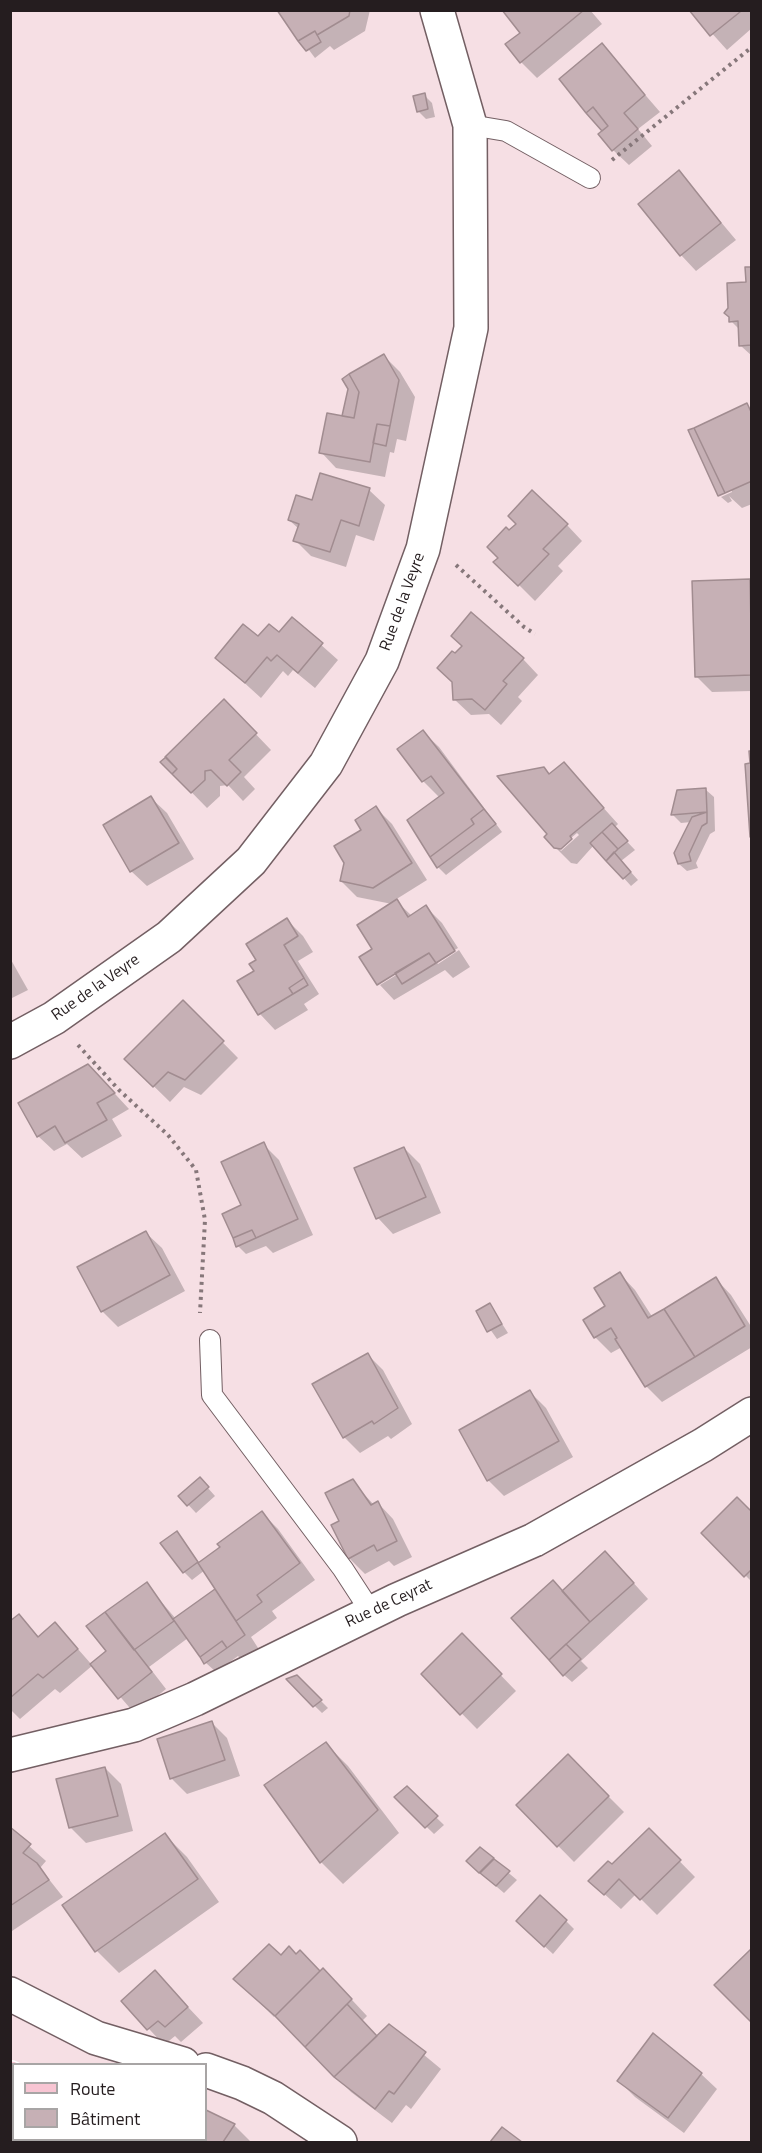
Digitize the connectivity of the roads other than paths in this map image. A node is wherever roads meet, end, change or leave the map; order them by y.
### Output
1 (437, 10) edge
2 (470, 125) junction
3 (591, 178) road end
4 (10, 1042) edge
5 (210, 1340) road end
6 (752, 1414) edge
7 (370, 1612) junction
8 (10, 1755) edge
9 (10, 1994) edge
10 (180, 2063) edge
11 (207, 2070) edge
12 (340, 2142) edge

1 - 2 street, Rue de la Veyre
2 - 3 lane
2 - 4 street, Rue de la Veyre
5 - 7 lane
6 - 7 street, Rue de Ceyrat
7 - 8 street, Rue de Ceyrat
9 - 10 street
11 - 12 street

